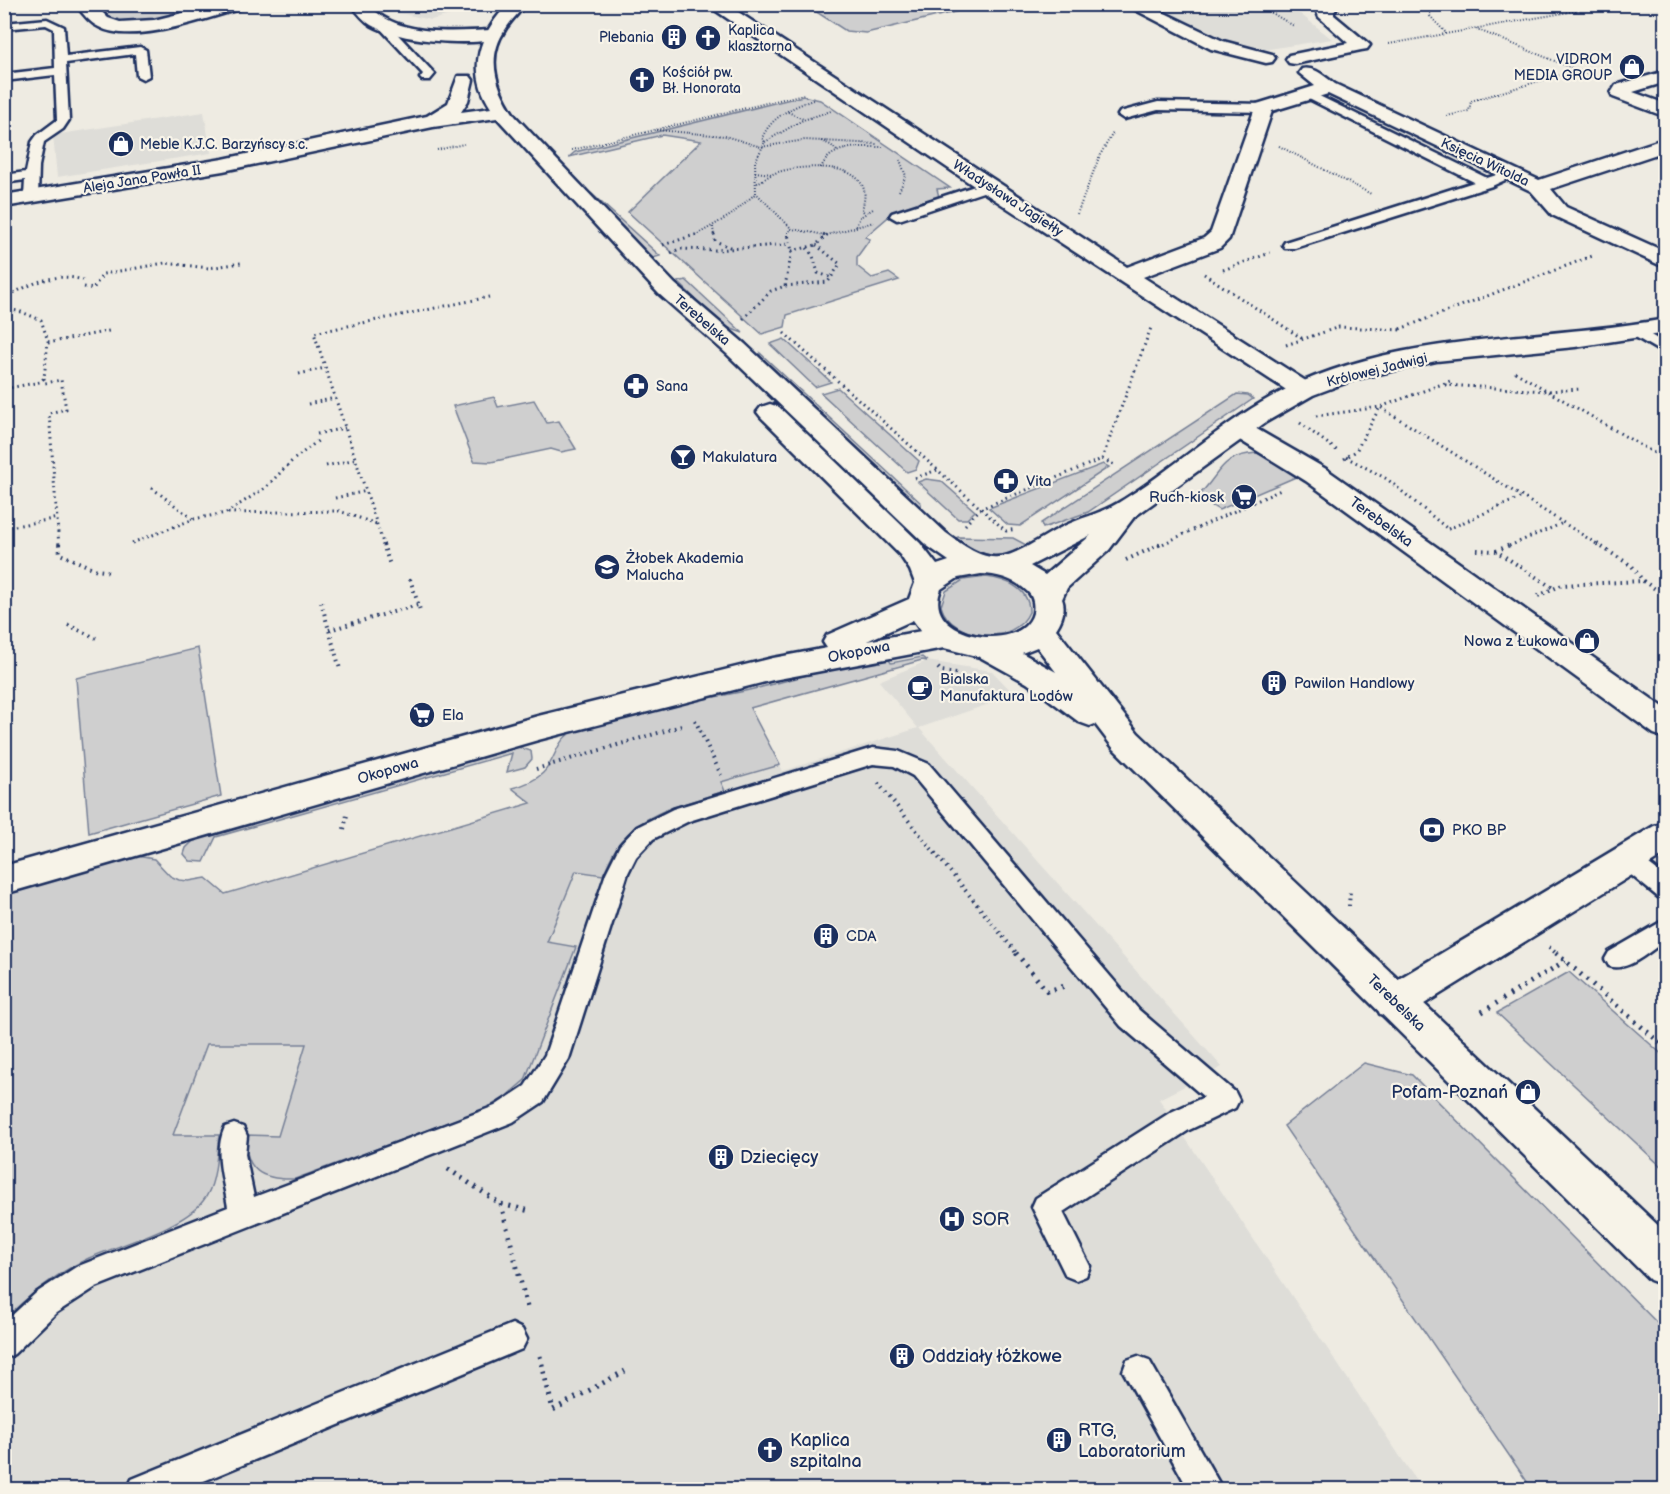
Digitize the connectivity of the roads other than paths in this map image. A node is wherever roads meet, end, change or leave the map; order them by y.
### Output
1 (84, 4) edge
2 (240, 4) edge
3 (359, 4) edge
4 (499, 4) edge
5 (518, 4) edge
6 (714, 4) edge
7 (1132, 4) edge
8 (1332, 4) edge
9 (383, 25) junction
10 (4, 26) edge
11 (477, 30) junction
12 (1262, 63) junction
13 (463, 65) junction
14 (61, 66) junction
15 (1292, 71) junction
16 (143, 76) dead end
17 (1665, 76) edge
18 (4, 78) edge
19 (426, 78) dead end
20 (1329, 88) junction
21 (1307, 94) junction
22 (1264, 108) junction
23 (1665, 111) edge
24 (1124, 115) road end
25 (495, 117) junction
26 (433, 122) junction
27 (1665, 144) edge
28 (278, 154) junction
29 (1512, 174) junction
30 (30, 175) junction
31 (4, 179) edge
32 (1487, 183) junction
33 (987, 186) junction
34 (1538, 187) junction
35 (31, 197) junction
36 (4, 201) edge
37 (897, 216) road end
38 (1290, 245) dead end
39 (1665, 261) edge
40 (1126, 275) junction
41 (1665, 326) edge
42 (1636, 332) junction
43 (1665, 351) edge
44 (1304, 390) junction
45 (1239, 429) junction
46 (1125, 510) junction
47 (991, 565) junction
48 (927, 594) junction
49 (1048, 597) junction
50 (1041, 631) junction
51 (946, 637) junction
52 (988, 648) junction
53 (773, 669) junction
54 (1665, 726) edge
55 (1126, 741) junction
56 (1665, 836) edge
57 (1627, 859) junction
58 (4, 880) edge
59 (1665, 890) edge
60 (1665, 928) edge
61 (1617, 959) dead end
62 (1394, 1002) junction
63 (234, 1136) dead end
64 (244, 1216) junction
65 (1665, 1264) edge
66 (1076, 1266) dead end
67 (527, 1337) road end
68 (4, 1344) edge
69 (1138, 1371) dead end
70 (143, 1490) edge
71 (1207, 1490) edge

1 - 2 street
3 - 9 street
4 - 11 street, Terebelska
5 - 11 street, Terebelska
6 - 33 street, Władysława Jagiełły
7 - 12 street
8 - 15 street
9 - 11 street
9 - 11 street
9 - 19 lane
10 - 14 lane
11 - 13 street, Terebelska
11 - 25 street, Terebelska
12 - 15 street
12 - 15 street
13 - 25 street, Terebelska
13 - 26 street, Terebelska
14 - 16 lane
14 - 18 lane
14 - 30 lane
15 - 20 street, Księcia Witolda
17 - 23 street
20 - 21 street
20 - 29 street, Księcia Witolda
21 - 22 street
21 - 32 lane
22 - 24 lane
22 - 40 street
25 - 26 street, Aleja Jana Pawła II
25 - 28 street, Aleja Jana Pawła II
25 - 47 street, Terebelska
25 - 48 street, Terebelska
26 - 28 street, Aleja Jana Pawła II
27 - 34 street
28 - 35 street, Aleja Jana Pawła II
29 - 32 lane
29 - 34 street, Księcia Witolda
30 - 31 lane
30 - 35 lane
32 - 38 lane
33 - 37 lane
33 - 40 street, Władysława Jagiełły
34 - 39 street, Księcia Witolda
35 - 36 street, Aleja Jana Pawła II
40 - 44 street, Władysława Jagiełły
41 - 42 street, Królowej Jadwigi
42 - 43 lane
42 - 44 street, Królowej Jadwigi
44 - 45 street, Królowej Jadwigi
45 - 46 street, Królowej Jadwigi
45 - 54 street, Terebelska
46 - 47 street, Królowej Jadwigi
46 - 49 street, Królowej Jadwigi
47 - 48 street
47 - 49 street
48 - 51 street
48 - 53 street, Okopowa
49 - 50 street
50 - 52 street
50 - 55 street, Terebelska
51 - 52 street
51 - 53 street, Okopowa
52 - 55 street, Terebelska
53 - 58 street, Okopowa
55 - 62 street, Terebelska
56 - 57 street
57 - 59 lane
57 - 62 street
60 - 61 lane
62 - 65 street, Terebelska
63 - 64 lane
64 - 66 lane
64 - 68 lane
67 - 70 lane
69 - 71 lane

